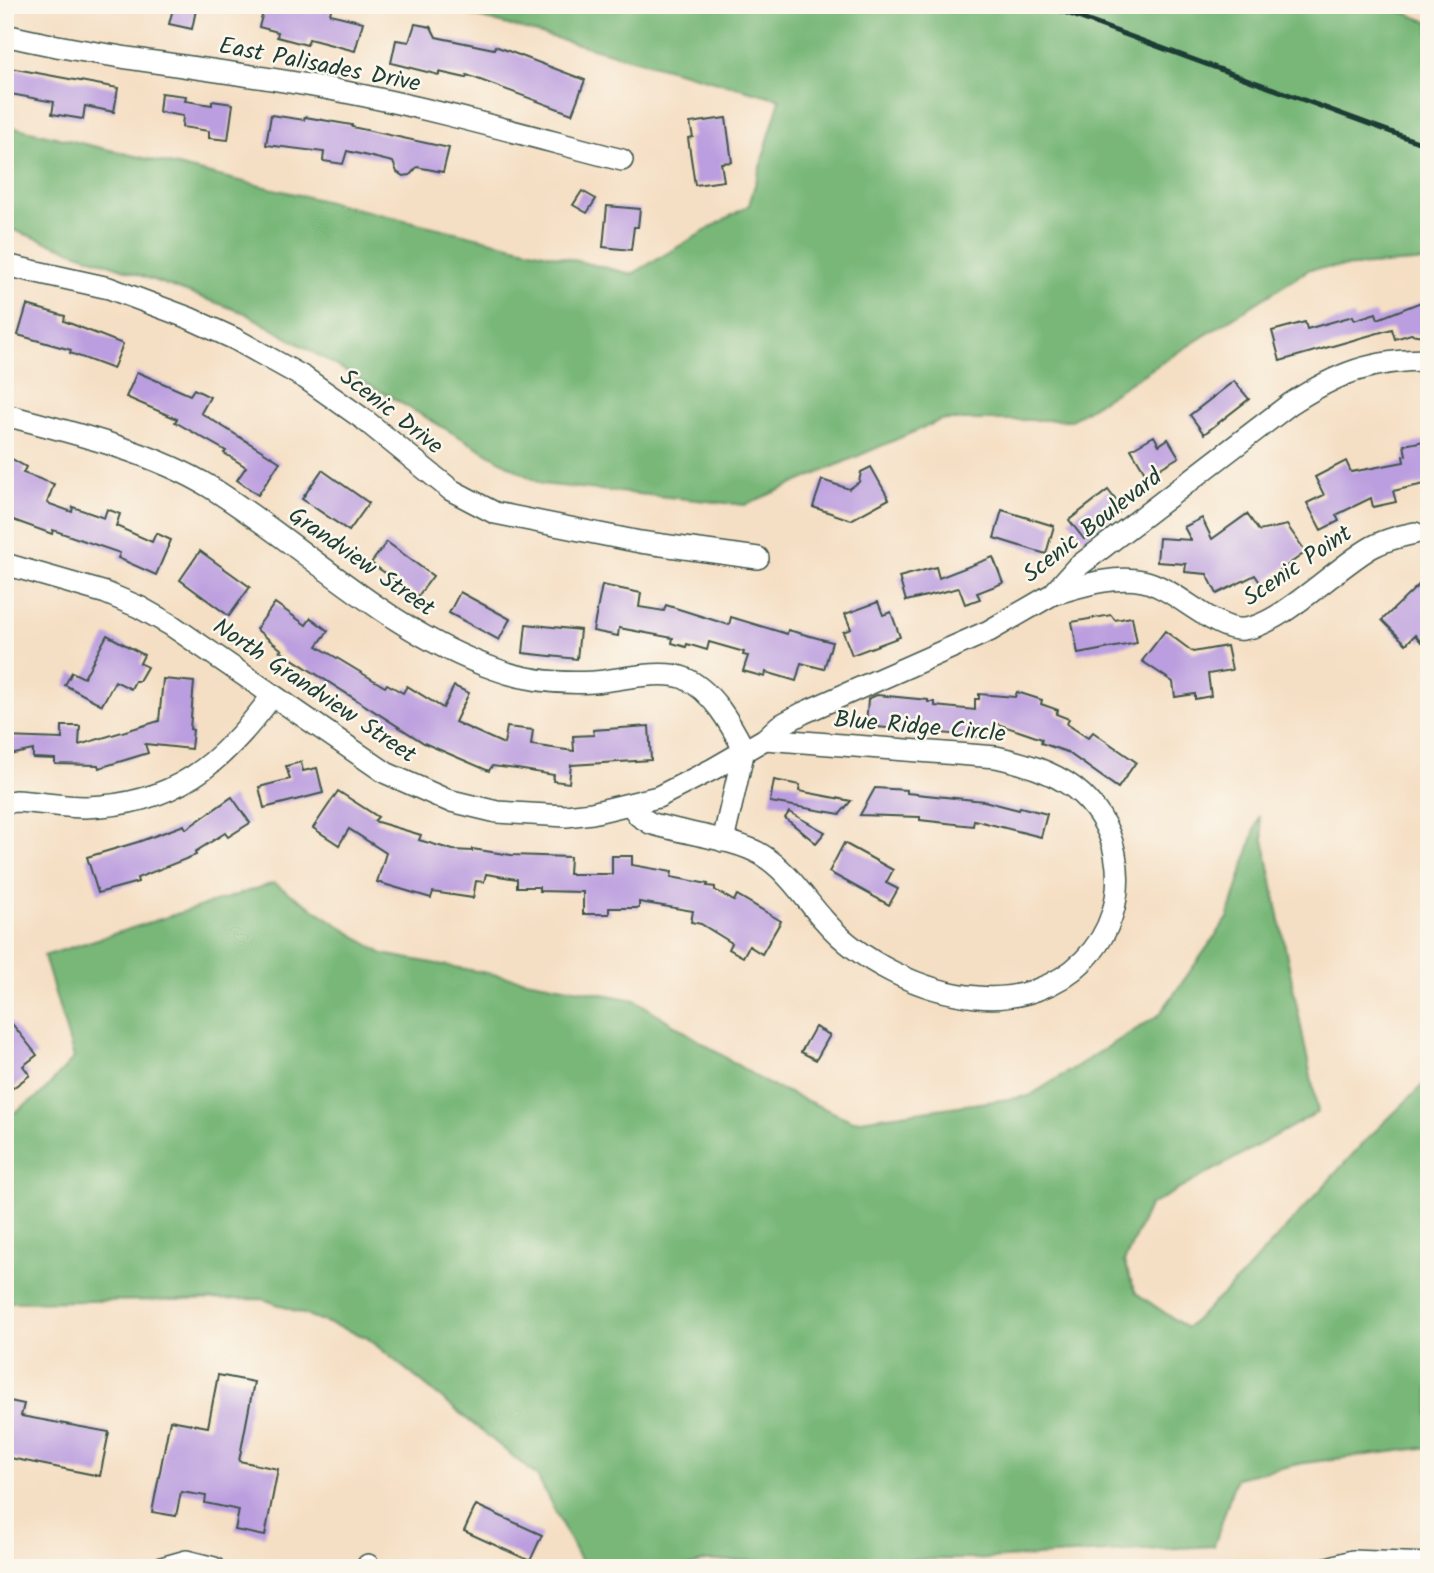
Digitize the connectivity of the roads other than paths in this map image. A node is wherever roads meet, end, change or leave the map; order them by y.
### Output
1 (5, 35) edge
2 (622, 160) dead end
3 (5, 265) edge
4 (1429, 360) edge
5 (5, 415) edge
6 (1415, 533) dead end
7 (758, 558) dead end
8 (5, 564) edge
9 (1053, 594) junction
10 (272, 696) junction
11 (765, 739) junction
12 (744, 750) junction
13 (5, 803) edge
14 (631, 805) junction
15 (723, 841) junction
16 (1429, 1564) edge
17 (161, 1568) edge
18 (214, 1568) edge
19 (1327, 1568) edge

1 - 2 street, East Palisades Drive
3 - 7 street, Scenic Drive
4 - 9 street, Scenic Boulevard
5 - 12 street, Grandview Street
6 - 9 street, Scenic Point
8 - 10 street, North Grandview Street
9 - 11 street, Scenic Boulevard
10 - 13 street
10 - 14 street, North Grandview Street
11 - 12 street, Scenic Boulevard
11 - 15 street, Blue Ridge Circle
12 - 14 street, Scenic Boulevard
12 - 15 street
14 - 15 street
16 - 19 street
17 - 18 street

